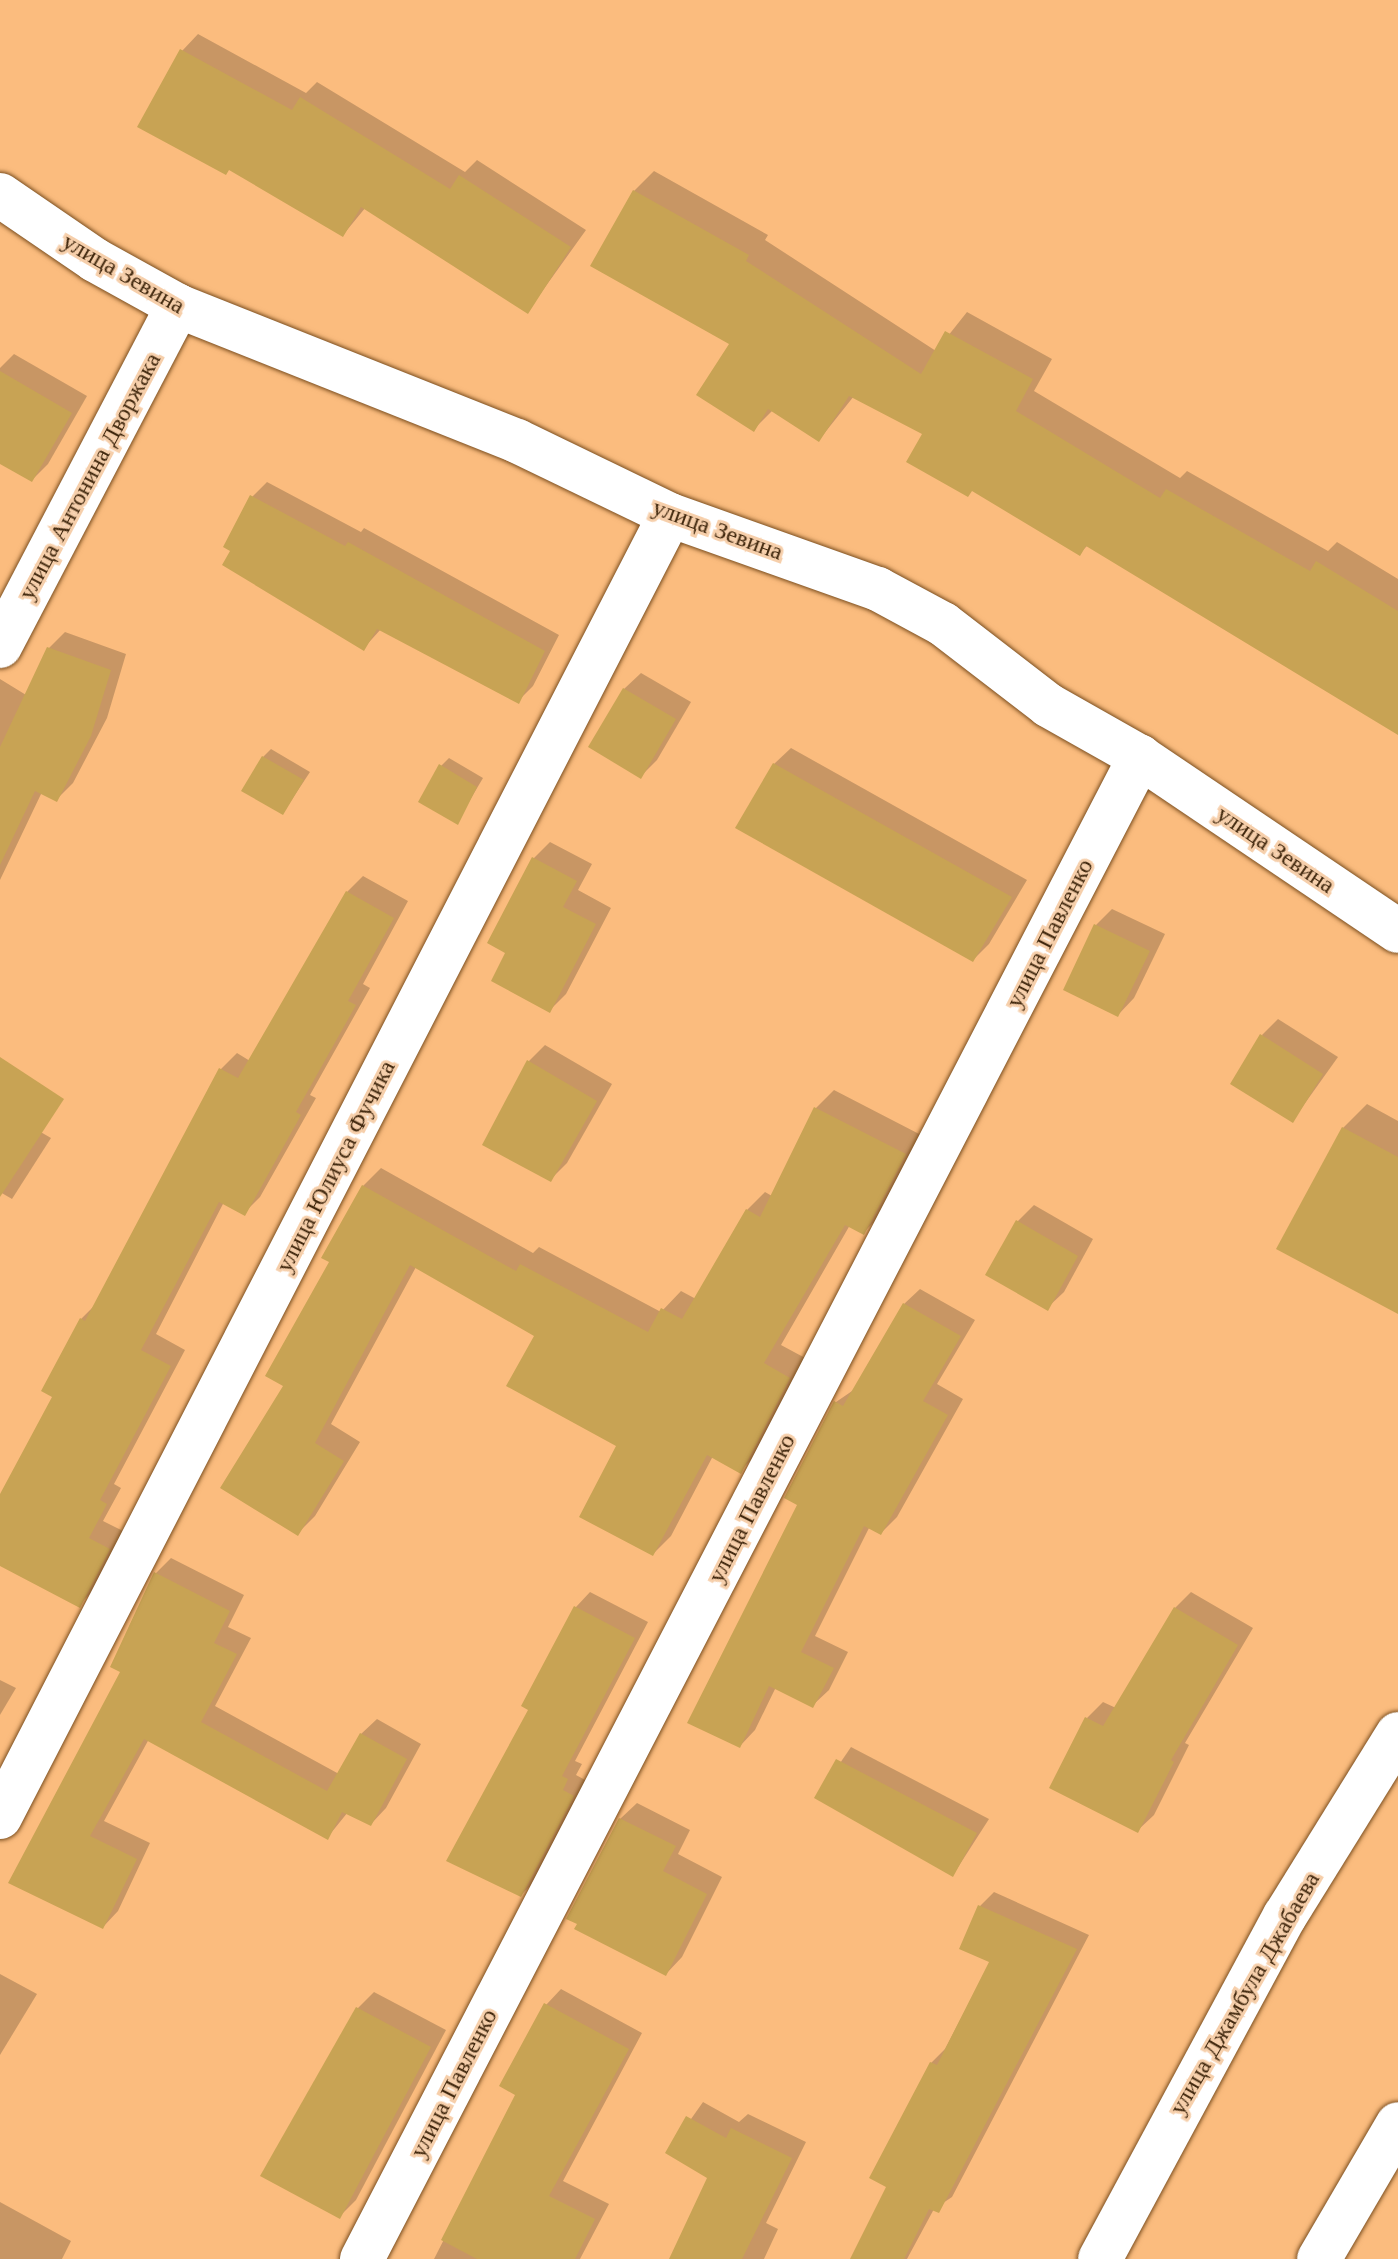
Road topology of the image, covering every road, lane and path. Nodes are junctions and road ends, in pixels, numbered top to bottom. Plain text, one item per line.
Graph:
1 (0, 195) edge
2 (178, 306) junction
3 (670, 515) junction
4 (0, 646) edge
5 (1140, 757) junction
6 (1398, 931) edge
7 (1398, 1734) edge
8 (0, 1817) edge
9 (1398, 2124) edge
10 (362, 2259) edge
11 (1100, 2259) edge
12 (1319, 2259) edge

1 - 2 street, улица Зевина
2 - 3 street, улица Зевина
2 - 4 street, улица Антонина Дворжака
3 - 5 street, улица Зевина
3 - 8 street, улица Юлиуса Фучика
5 - 6 street, улица Зевина
5 - 10 street, улица Павленко
7 - 11 street, улица Джамбула Джабаева
9 - 12 street

